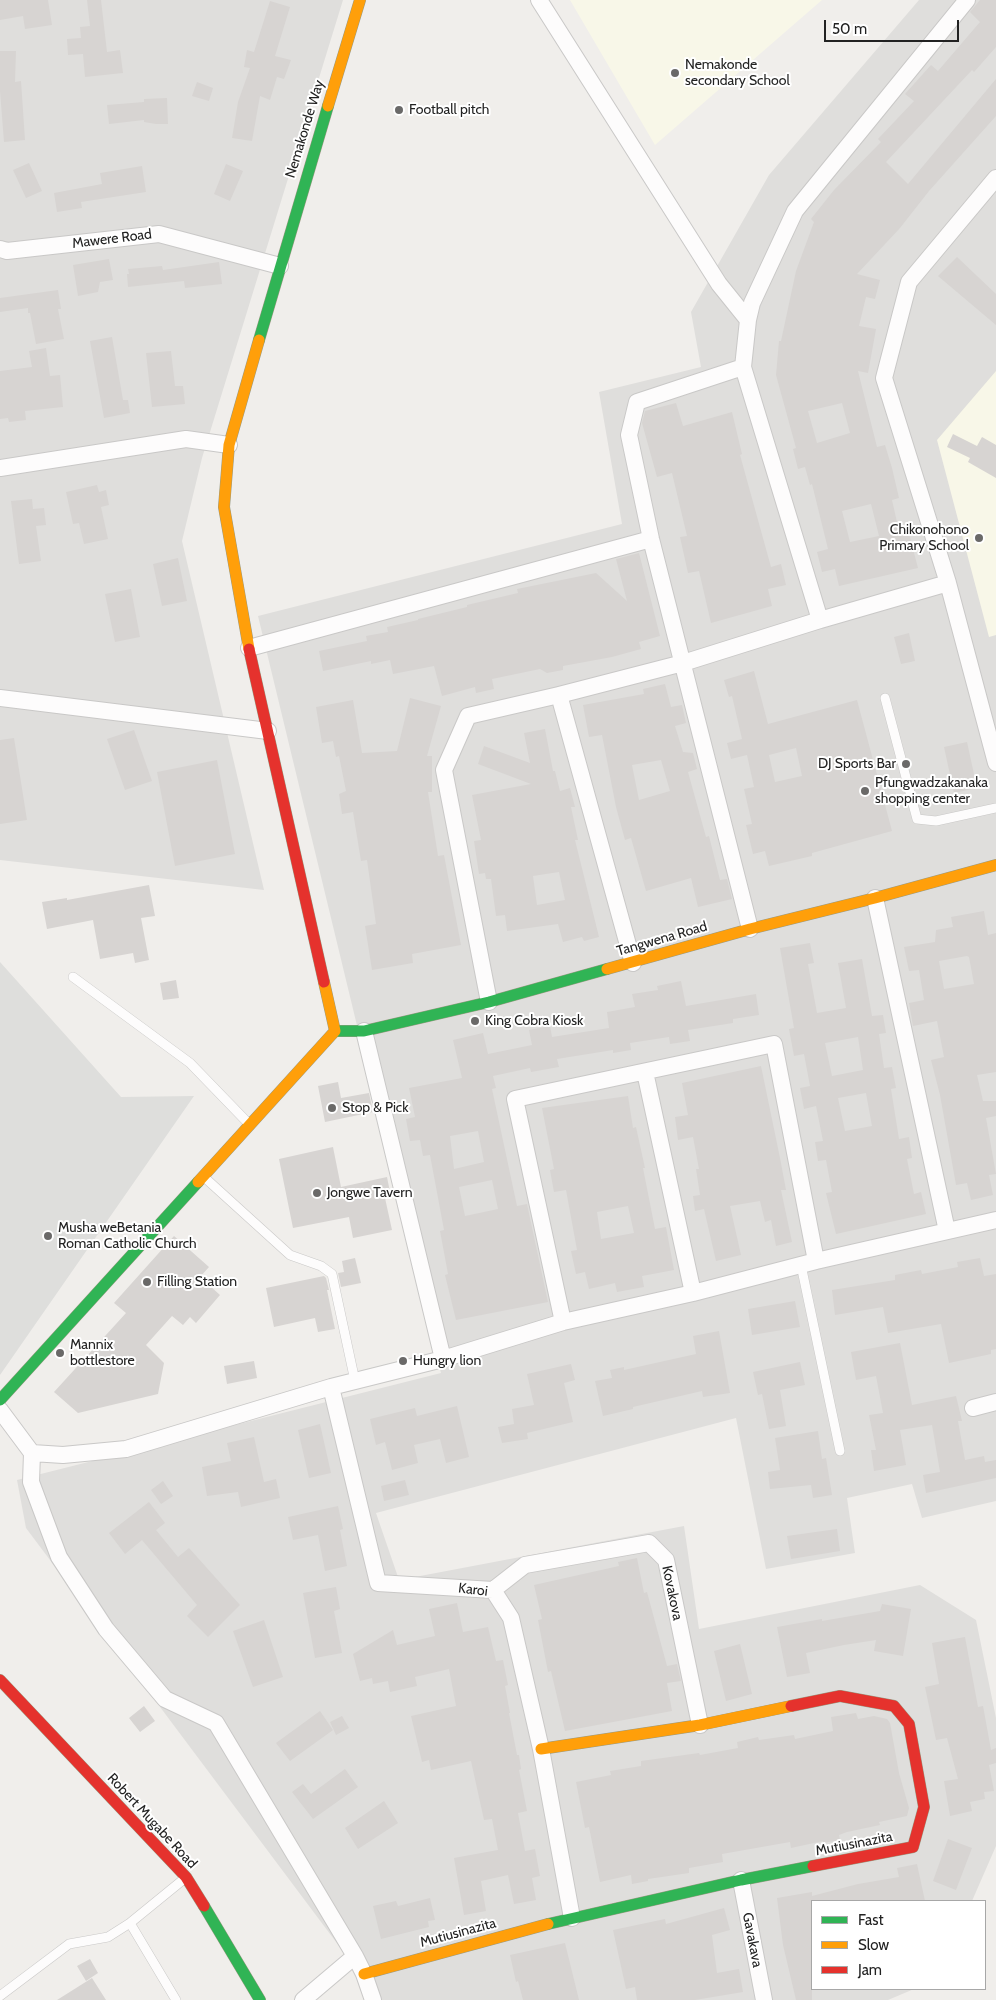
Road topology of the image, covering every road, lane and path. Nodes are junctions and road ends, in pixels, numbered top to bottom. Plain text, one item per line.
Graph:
1 (360, 0) edge
2 (539, 0) edge
3 (967, 0) edge
4 (996, 178) edge
5 (0, 248) edge
6 (280, 266) junction
7 (748, 320) junction
8 (743, 367) junction
9 (229, 445) junction
10 (0, 468) edge
11 (651, 539) junction
12 (948, 583) junction
13 (820, 620) junction
14 (249, 648) junction
15 (683, 662) junction
16 (559, 695) junction
17 (0, 698) edge
18 (884, 698) dead end
19 (268, 731) junction
20 (996, 763) edge
21 (996, 808) edge
22 (996, 865) edge
23 (875, 898) junction
24 (750, 929) junction
25 (633, 963) junction
26 (73, 977) dead end
27 (489, 1002) junction
28 (334, 1031) junction
29 (364, 1031) junction
30 (645, 1072) junction
31 (249, 1124) junction
32 (204, 1176) junction
33 (996, 1220) edge
34 (947, 1231) junction
35 (809, 1263) junction
36 (693, 1293) junction
37 (563, 1322) junction
38 (443, 1359) junction
39 (354, 1381) junction
40 (331, 1387) junction
41 (0, 1400) edge
42 (996, 1402) edge
43 (973, 1408) dead end
44 (0, 1410) edge
45 (840, 1451) dead end
46 (32, 1452) junction
47 (492, 1590) junction
48 (0, 1680) edge
49 (700, 1725) junction
50 (541, 1749) junction
51 (186, 1878) junction
52 (741, 1880) junction
53 (572, 1918) junction
54 (130, 1923) junction
55 (355, 1956) junction
56 (364, 1974) junction
57 (0, 1996) edge
58 (176, 2000) edge
59 (260, 2000) edge
60 (303, 2000) edge
61 (373, 2000) edge
62 (764, 2000) edge

1 - 6 street, Nemakonde Way
2 - 7 street
3 - 7 street
4 - 12 street
5 - 6 street, Mawere Road
6 - 9 street, Nemakonde Way
7 - 8 street
8 - 11 street
8 - 13 street
9 - 10 street
9 - 14 street, Nemakonde Way
11 - 14 street
11 - 15 street
12 - 13 street
12 - 20 street
13 - 15 street
14 - 19 street, Nemakonde Way
15 - 16 street
15 - 24 street
16 - 25 street
16 - 27 street
17 - 19 street
18 - 21 lane
19 - 28 street, Nemakonde Way
22 - 23 street, Tangwena Road
23 - 24 street, Tangwena Road
23 - 34 street
24 - 25 street, Tangwena Road
25 - 27 street, Tangwena Road
26 - 31 lane
27 - 29 street, Tangwena Road
28 - 29 street, Tangwena Road
28 - 31 street
29 - 38 street
30 - 35 street
30 - 36 street
30 - 37 street
31 - 32 street
32 - 39 lane
32 - 41 street
33 - 34 street
34 - 35 street
35 - 36 street
35 - 45 lane
36 - 37 street
37 - 38 street
38 - 39 street
39 - 40 street
40 - 46 street
40 - 47 street, Karoi
42 - 43 street
44 - 46 street
46 - 55 street
47 - 49 street, Kovakova
47 - 50 street, Karoi
48 - 51 street, Robert Mugabe Road
49 - 50 street, Mutiusinazita
49 - 52 street, Mutiusinazita
50 - 53 street, Karoi
51 - 54 lane
51 - 59 street, Robert Mugabe Road
52 - 53 street, Mutiusinazita
52 - 62 street, Gavakava
53 - 56 street, Mutiusinazita
54 - 57 lane
54 - 58 lane
55 - 56 street
55 - 60 street
56 - 61 street

